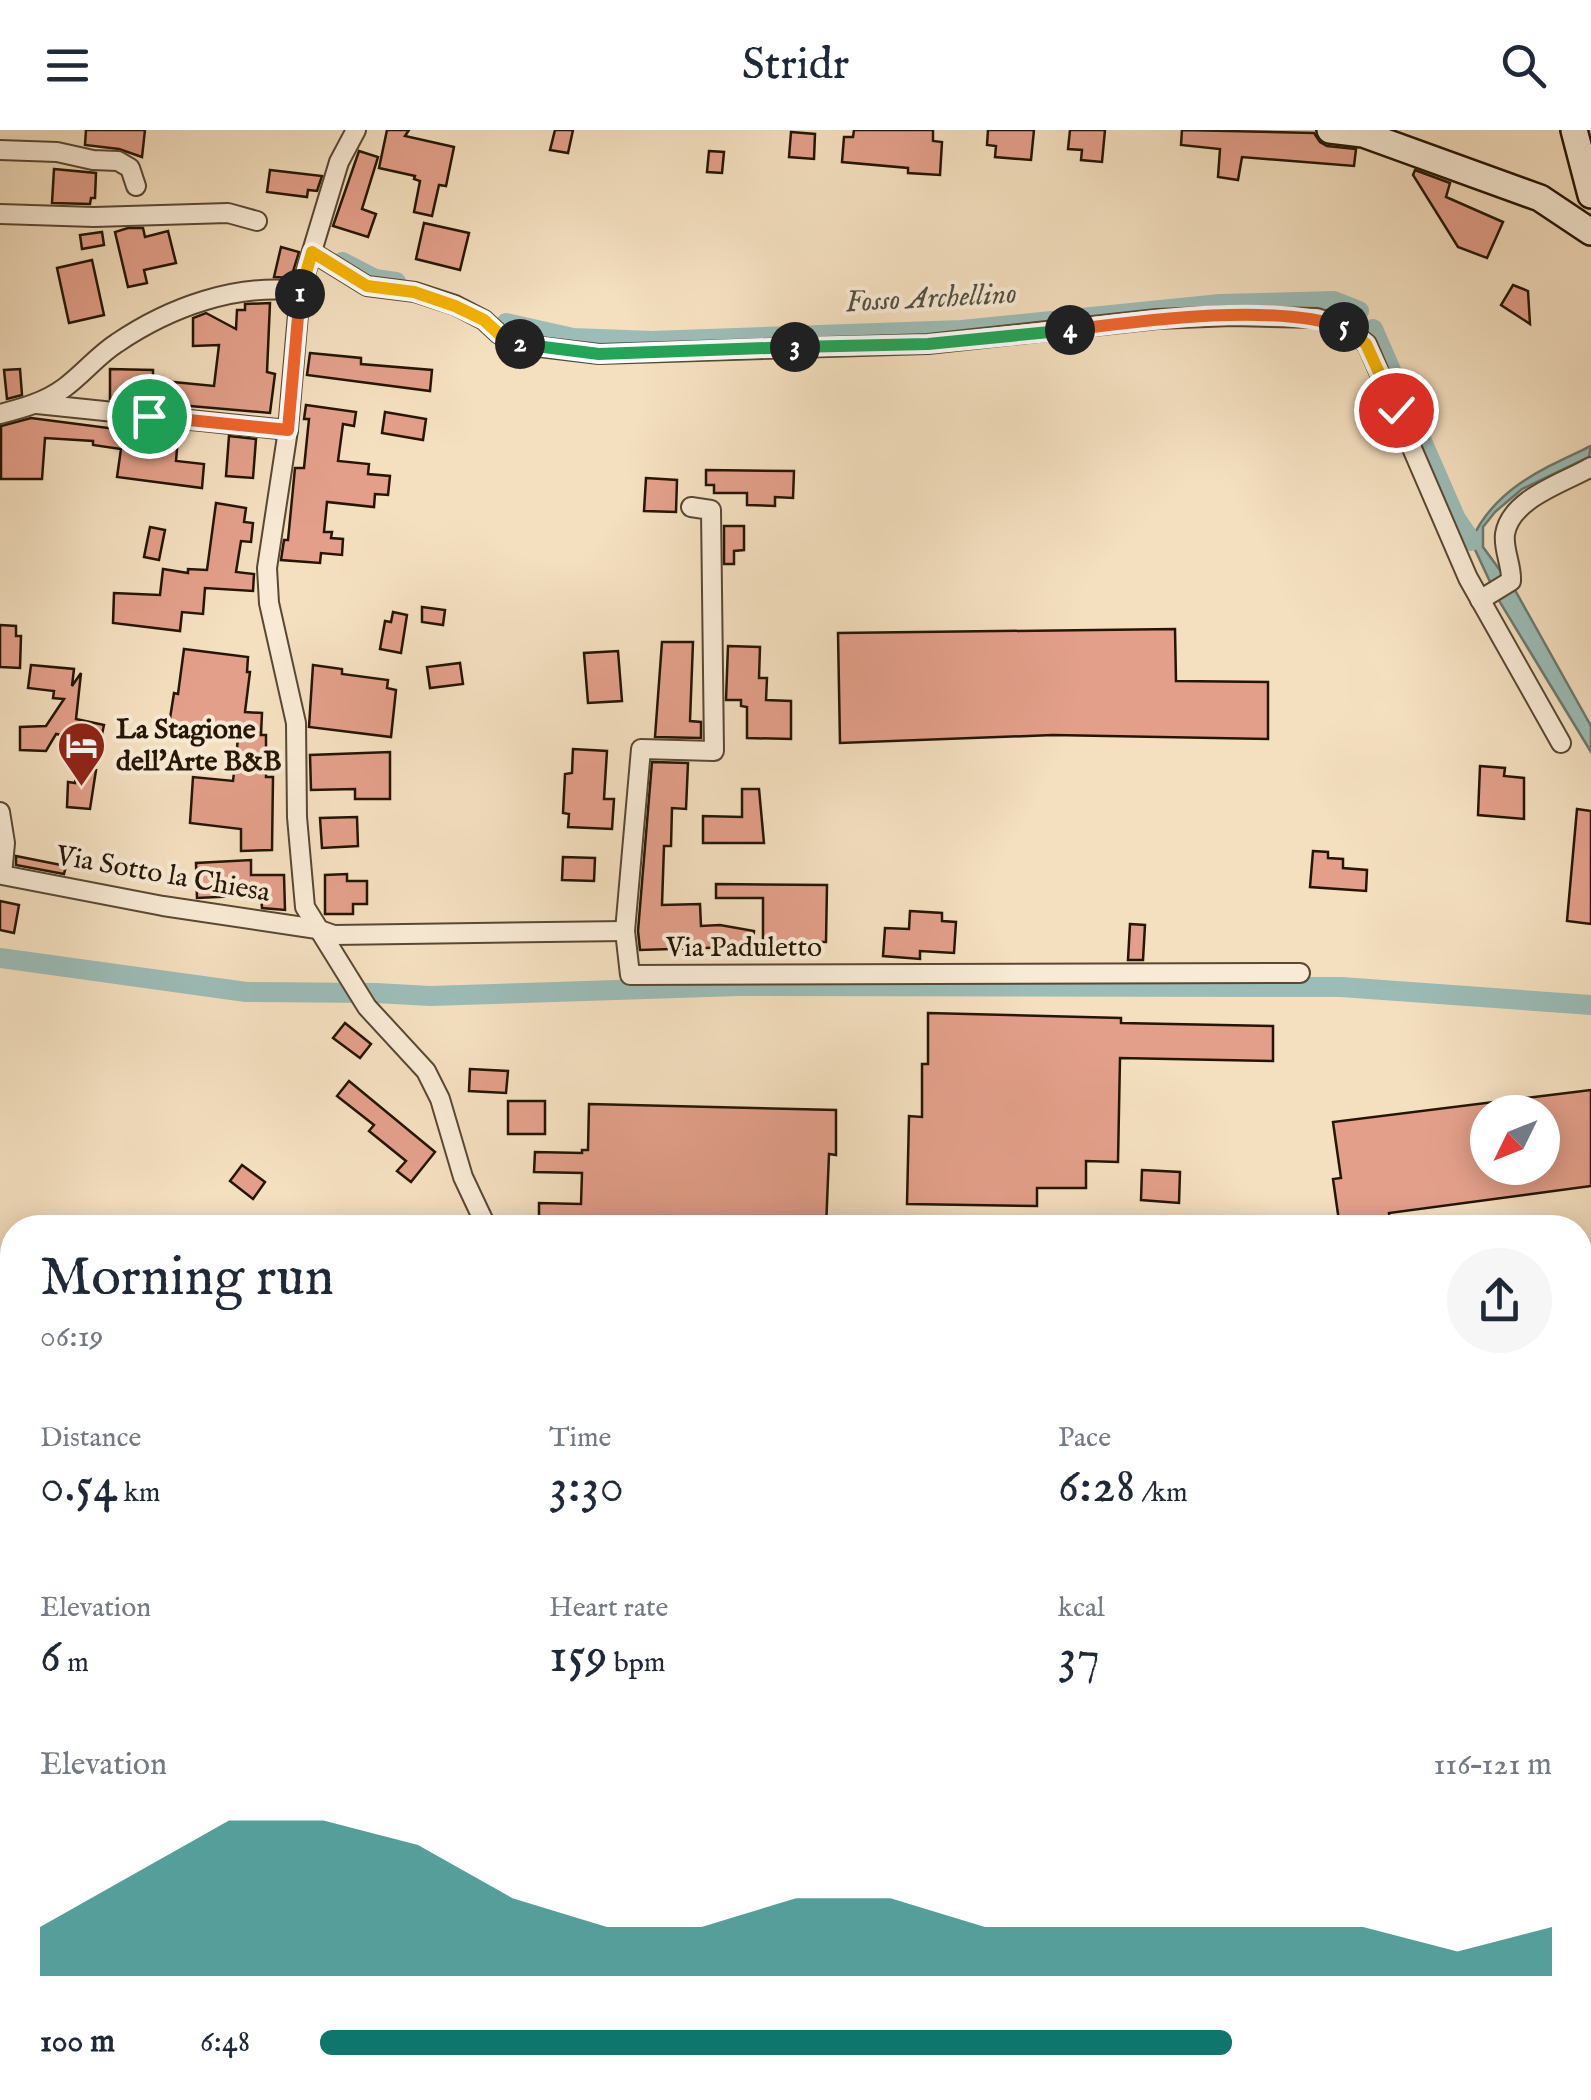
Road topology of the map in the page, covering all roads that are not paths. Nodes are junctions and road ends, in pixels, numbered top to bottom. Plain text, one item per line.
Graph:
1 (356, 130) edge
2 (1330, 130) edge
3 (1574, 130) edge
4 (0, 150) edge
5 (136, 186) dead end
6 (1589, 188) edge
7 (1540, 198) junction
8 (0, 214) edge
9 (257, 220) dead end
10 (1591, 232) edge
11 (312, 252) junction
12 (300, 291) junction
13 (37, 404) junction
14 (0, 414) edge
15 (288, 430) junction
16 (1591, 467) edge
17 (691, 507) dead end
18 (1484, 597) junction
19 (1561, 743) dead end
20 (0, 812) edge
21 (1, 875) edge
22 (318, 929) junction
23 (625, 932) junction
24 (1300, 974) dead end
25 (481, 1215) edge

1 - 11 street
2 - 7 street
3 - 6 street
4 - 5 street
6 - 7 street
7 - 10 street
8 - 9 street
11 - 12 street
11 - 18 street
12 - 13 street
12 - 15 street
13 - 14 street
13 - 15 street
15 - 22 street
16 - 18 street
17 - 23 street, Via Paduletto
18 - 19 street
20 - 21 street, Via Sotto la Chiesa
21 - 22 street, Via Sotto la Chiesa
22 - 23 street, Via Sotto la Chiesa
22 - 25 street
23 - 24 street, Via Paduletto

